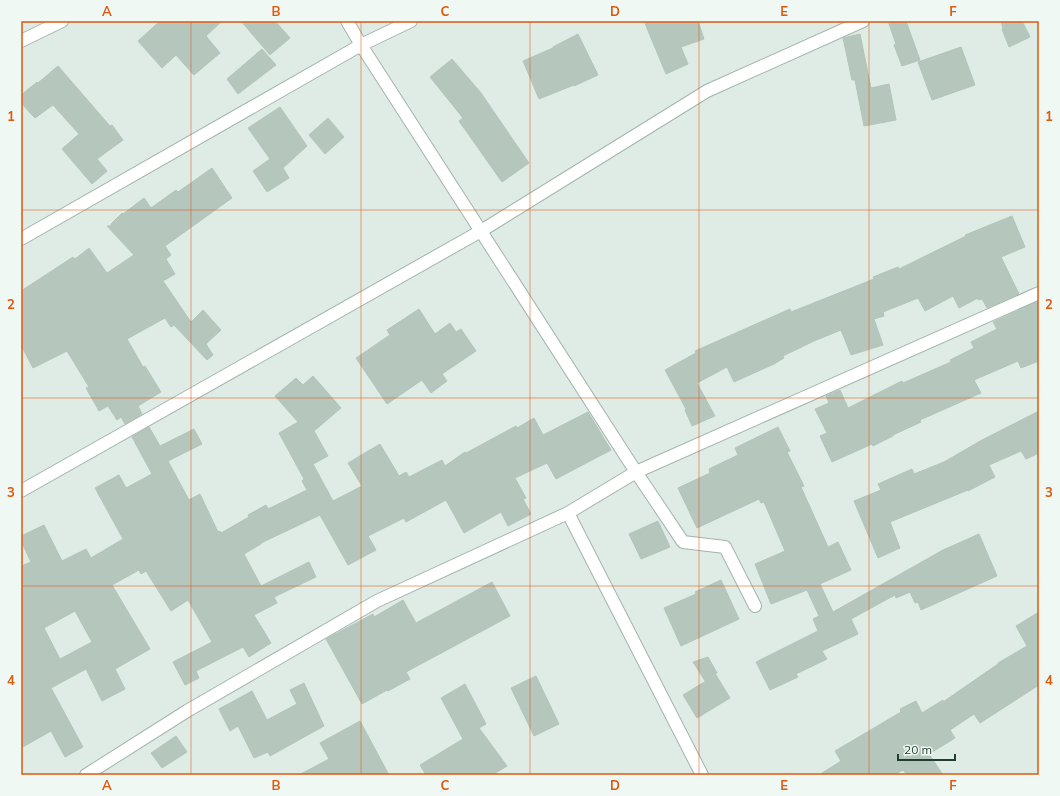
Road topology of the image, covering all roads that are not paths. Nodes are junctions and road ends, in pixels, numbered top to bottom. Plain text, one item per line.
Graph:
1 (62, 21) edge
2 (348, 21) edge
3 (411, 21) edge
4 (863, 21) edge
5 (21, 41) edge
6 (360, 45) junction
7 (481, 231) junction
8 (21, 238) edge
9 (1039, 293) edge
10 (636, 472) junction
11 (21, 492) edge
12 (568, 512) junction
13 (755, 606) dead end
14 (86, 775) edge
15 (702, 775) edge

1 - 5 street
2 - 6 street
3 - 6 street
4 - 7 street
6 - 7 street
6 - 8 street
7 - 10 street
7 - 11 street
9 - 10 street
10 - 12 street
10 - 13 street
12 - 14 street
12 - 15 street

